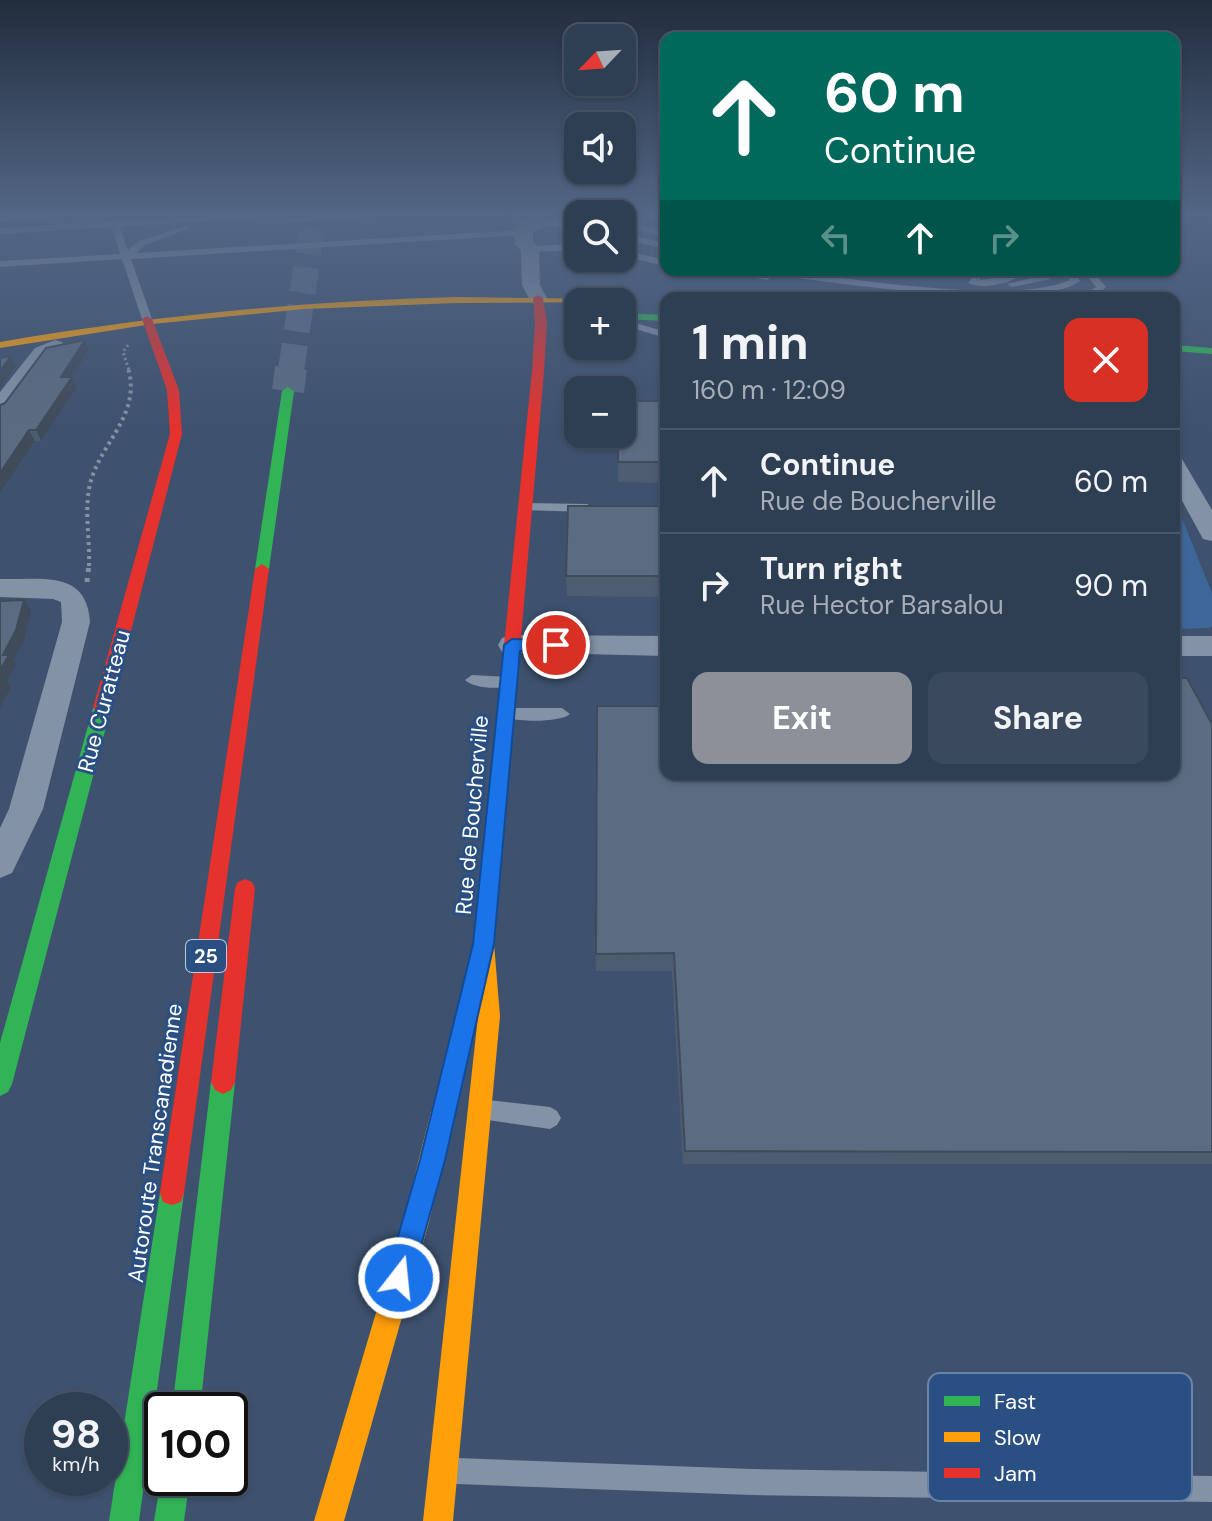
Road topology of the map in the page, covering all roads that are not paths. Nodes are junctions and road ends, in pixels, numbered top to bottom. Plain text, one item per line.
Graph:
1 (138, 285) edge
2 (498, 285) edge
3 (531, 285) edge
4 (825, 285) edge
5 (892, 285) edge
6 (1073, 285) edge
7 (877, 292) edge
8 (957, 292) edge
9 (1038, 292) edge
10 (469, 296) junction
11 (564, 304) edge
12 (636, 304) edge
13 (539, 305) junction
14 (660, 305) edge
15 (564, 310) edge
16 (636, 317) edge
17 (660, 318) edge
18 (150, 324) junction
19 (637, 328) edge
20 (660, 334) edge
21 (1180, 335) edge
22 (1212, 338) edge
23 (0, 345) edge
24 (55, 346) junction
25 (1180, 348) edge
26 (1212, 351) edge
27 (0, 358) edge
28 (0, 407) edge
29 (1180, 475) edge
30 (525, 507) junction
31 (604, 508) edge
32 (288, 527) dead end
33 (1212, 533) edge
34 (0, 588) edge
35 (512, 645) junction
36 (660, 646) edge
37 (1180, 646) edge
38 (1212, 646) edge
39 (472, 680) dead end
40 (508, 682) junction
41 (505, 714) junction
42 (562, 714) dead end
43 (0, 863) edge
44 (247, 866) dead end
45 (484, 944) junction
46 (0, 1084) edge
47 (481, 1110) junction
48 (550, 1118) dead end
49 (188, 1392) edge
50 (443, 1471) junction
51 (928, 1485) edge
52 (1192, 1489) edge
53 (1212, 1489) edge
54 (172, 1496) edge
55 (124, 1521) edge
56 (169, 1521) edge
57 (329, 1521) edge
58 (438, 1521) edge

1 - 18 lane
2 - 10 main road
3 - 13 street, Rue de Boucherville
4 - 7 lane
5 - 8 lane
6 - 9 lane
10 - 13 main road
10 - 18 main road
11 - 13 main road
12 - 14 main road
13 - 15 main road
13 - 18 main road
13 - 30 main road, Rue de Boucherville
16 - 17 main road
18 - 23 main road
18 - 24 main road
18 - 46 main road, Rue Curatteau
19 - 20 lane
21 - 22 main road
24 - 27 main road
24 - 28 street
25 - 26 main road
29 - 33 street
30 - 31 lane
30 - 35 main road, Rue de Boucherville
32 - 55 main road, Autoroute Transcanadienne / 25
34 - 43 street
35 - 36 street
35 - 40 main road, Rue de Boucherville
37 - 38 street
39 - 40 lane
40 - 41 main road, Rue de Boucherville
41 - 42 lane
41 - 45 main road, Rue de Boucherville
44 - 49 main road, 25
45 - 47 main road, Rue de Boucherville
45 - 57 main road
47 - 48 lane
47 - 50 main road, Rue de Boucherville
50 - 51 lane
50 - 58 main road, Rue de Boucherville
52 - 53 lane
54 - 56 main road

